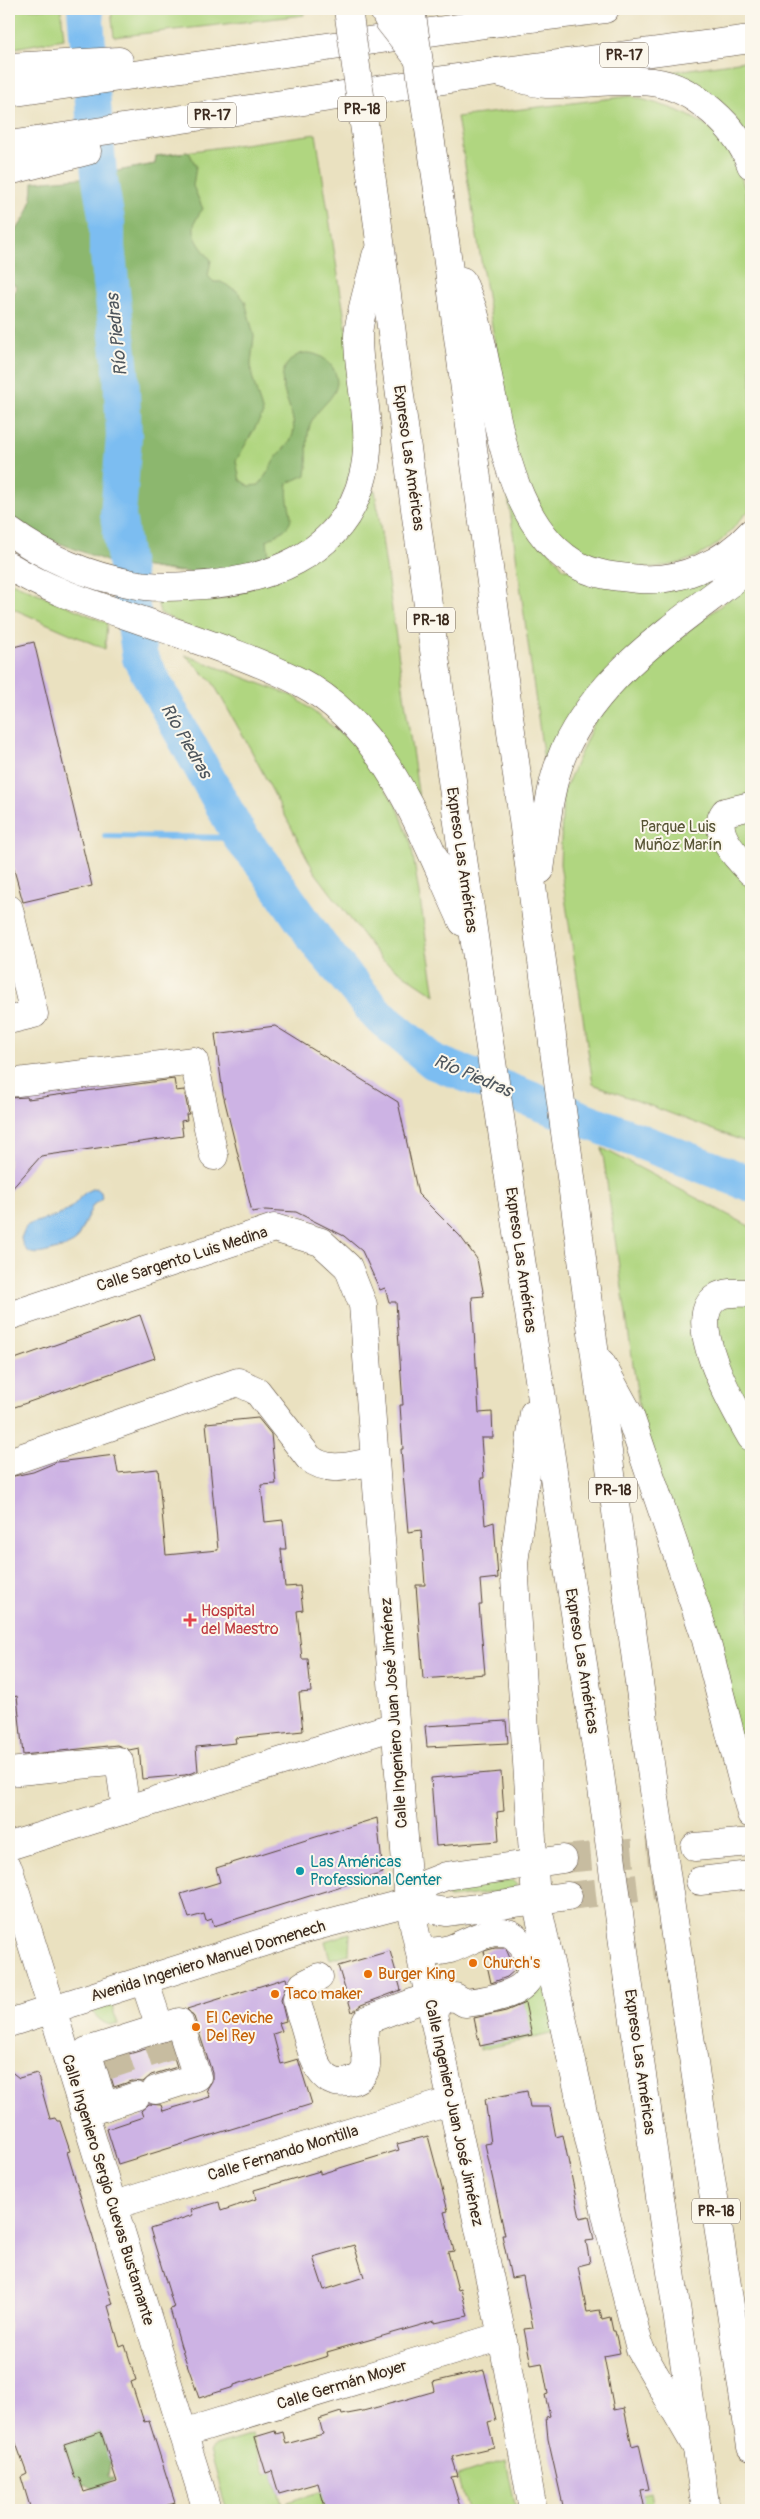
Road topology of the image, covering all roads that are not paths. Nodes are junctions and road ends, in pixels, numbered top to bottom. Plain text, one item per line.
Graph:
1 (348, 9) edge
2 (369, 9) edge
3 (383, 9) edge
4 (412, 9) edge
5 (518, 9) edge
6 (606, 9) edge
7 (492, 23) junction
8 (751, 38) edge
9 (419, 59) junction
10 (357, 68) junction
11 (497, 72) junction
12 (18, 79) edge
13 (9, 145) edge
14 (38, 151) junction
15 (751, 165) edge
16 (9, 171) edge
17 (443, 224) junction
18 (380, 240) junction
19 (9, 531) edge
20 (751, 533) edge
21 (9, 566) edge
22 (751, 567) edge
23 (751, 806) edge
24 (751, 872) edge
25 (536, 903) junction
26 (9, 909) edge
27 (474, 946) junction
28 (9, 1020) edge
29 (9, 1083) edge
30 (214, 1156) dead end
31 (348, 1267) joint
32 (751, 1293) edge
33 (9, 1316) edge
34 (594, 1350) junction
35 (538, 1383) junction
36 (751, 1438) edge
37 (375, 1461) junction
38 (9, 1462) edge
39 (395, 1726) junction
40 (9, 1772) edge
41 (126, 1810) junction
42 (751, 1814) edge
43 (751, 1842) edge
44 (9, 1846) edge
45 (695, 1847) tunnel mouth
46 (563, 1859) tunnel mouth
47 (534, 1862) junction
48 (9, 1870) edge
49 (751, 1875) edge
50 (700, 1882) tunnel mouth
51 (568, 1896) tunnel mouth
52 (536, 1900) junction
53 (409, 1902) junction
54 (420, 1952) junction
55 (319, 1977) dead end
56 (144, 1980) junction
57 (430, 2000) junction
58 (52, 2009) junction
59 (9, 2023) edge
60 (156, 2031) junction
61 (134, 2093) junction
62 (452, 2101) junction
63 (114, 2205) junction
64 (502, 2336) junction
65 (183, 2434) junction
66 (751, 2445) edge
67 (697, 2448) junction
68 (208, 2510) edge
69 (533, 2510) edge
70 (706, 2510) edge

1 - 10 main road, Expreso Las Américas / PR-18, bridge
2 - 10 main road
3 - 9 main road, bridge
4 - 9 main road, PR-18, bridge
5 - 7 main road
6 - 7 main road
7 - 12 main road
8 - 11 main road, PR-17
9 - 17 main road, PR-18, bridge
10 - 18 main road, Expreso Las Américas / PR-18, bridge
11 - 14 main road, PR-17
11 - 15 main road
13 - 14 main road
14 - 16 main road
17 - 20 main road
17 - 25 main road, PR-18
18 - 19 main road
18 - 27 main road, Expreso Las Américas / PR-18
21 - 27 main road
22 - 25 main road
23 - 24 main road
25 - 34 main road, PR-18
26 - 28 main road
27 - 35 main road, Expreso Las Américas / PR-18
29 - 30 main road
31 - 33 main road, Calle Sargento Luis Medina
31 - 37 main road, Calle Ingeniero Juan José Jiménez
32 - 36 main road
34 - 42 main road
34 - 66 main road, PR-18, bridge
35 - 47 main road
35 - 67 main road, Expreso Las Américas / PR-18, bridge
37 - 38 main road
37 - 39 main road, Calle Ingeniero Juan José Jiménez
39 - 41 main road
39 - 53 main road, Calle Ingeniero Juan José Jiménez
40 - 41 main road
41 - 44 main road
43 - 45 main road
46 - 47 main road
47 - 52 main road
47 - 53 main road
48 - 58 main road, Calle Ingeniero Sergio Cuevas Bustamante
49 - 50 main road
51 - 52 main road, Avenida Ingeniero Manuel Domenech
52 - 53 main road, Avenida Ingeniero Manuel Domenech
52 - 67 main road
53 - 54 main road, Calle Ingeniero Juan José Jiménez
53 - 56 main road, Avenida Ingeniero Manuel Domenech
54 - 57 main road, Calle Ingeniero Juan José Jiménez
54 - 57 main road
55 - 57 main road
56 - 58 main road, Avenida Ingeniero Manuel Domenech
56 - 60 main road
57 - 62 main road, Calle Ingeniero Juan José Jiménez
58 - 59 main road, Avenida Ingeniero Manuel Domenech
58 - 61 main road, Calle Ingeniero Sergio Cuevas Bustamante
60 - 61 main road
60 - 61 main road
61 - 63 main road, Calle Ingeniero Sergio Cuevas Bustamante
62 - 63 main road, Calle Fernando Montilla
62 - 64 main road, Calle Ingeniero Juan José Jiménez
63 - 65 main road, Calle Ingeniero Sergio Cuevas Bustamante
64 - 65 main road, Calle Germán Moyer
64 - 69 main road, Calle Ingeniero Juan José Jiménez
65 - 68 main road, Calle Ingeniero Sergio Cuevas Bustamante
67 - 70 main road, Expreso Las Américas / PR-18

